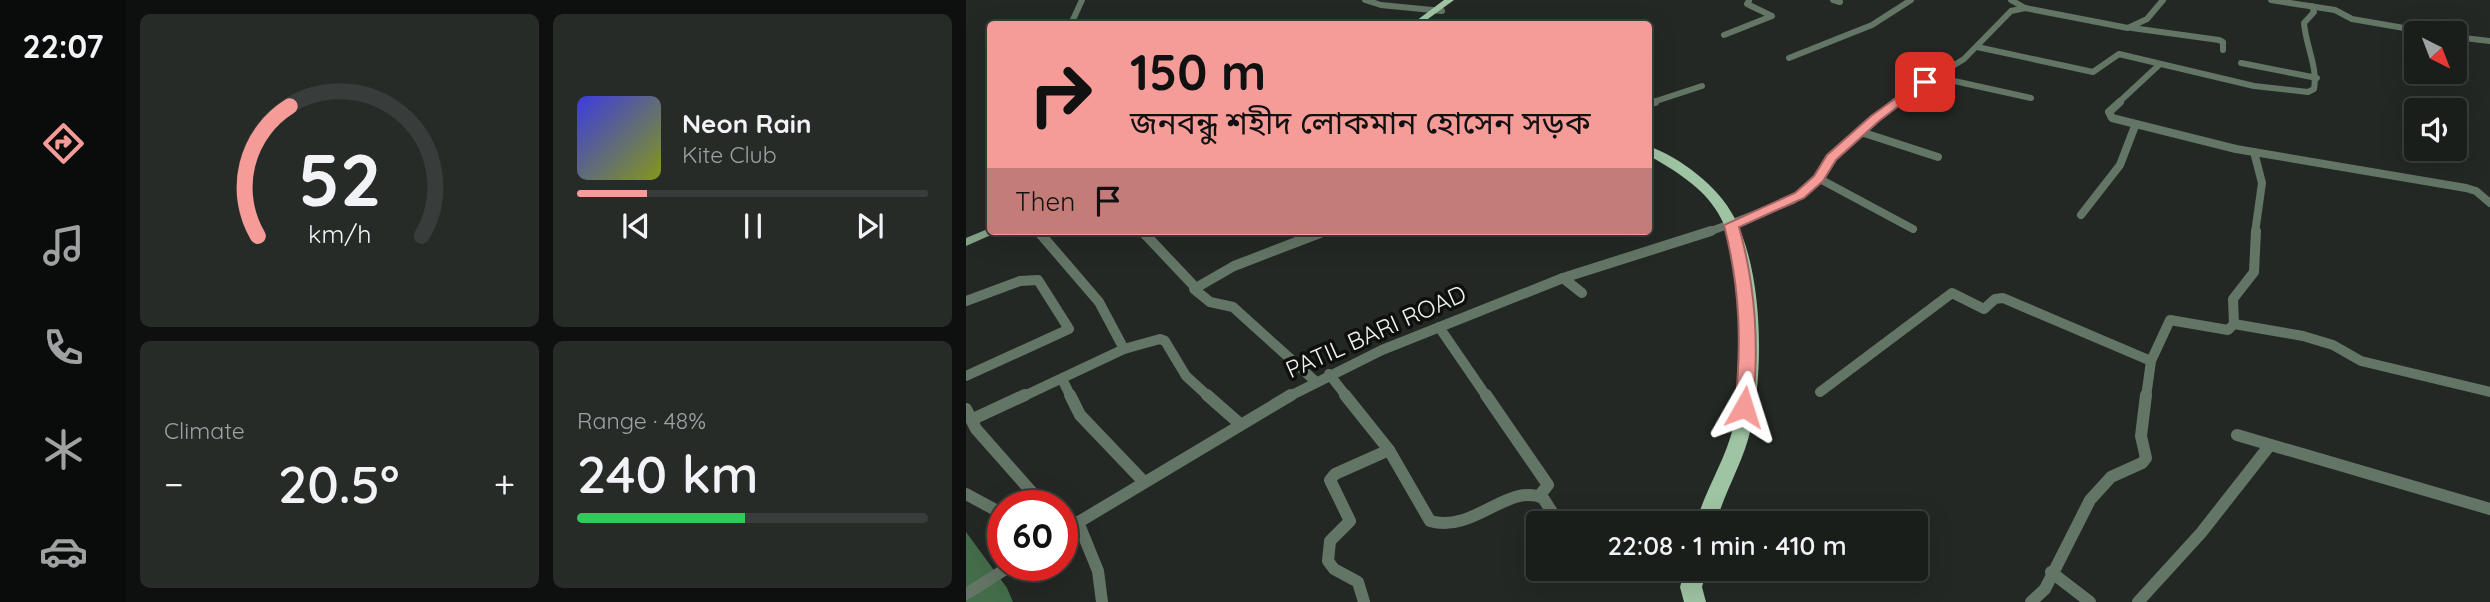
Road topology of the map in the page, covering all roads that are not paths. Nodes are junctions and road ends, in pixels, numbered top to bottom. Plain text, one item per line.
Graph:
1 (1082, 0) edge
2 (1365, 0) edge
3 (1450, 0) edge
4 (1456, 0) edge
5 (1749, 0) edge
6 (1911, 0) edge
7 (2011, 0) edge
8 (2163, 0) edge
9 (2271, 0) edge
10 (2312, 6) junction
11 (2025, 8) junction
12 (1439, 11) junction
13 (1072, 21) edge
14 (1421, 21) edge
15 (1427, 21) edge
16 (2128, 28) junction
17 (2404, 28) edge
18 (1724, 35) dead end
19 (2468, 38) edge
20 (2490, 41) edge
21 (1976, 47) junction
22 (2223, 50) dead end
23 (1789, 58) dead end
24 (2241, 62) dead end
25 (2160, 65) junction
26 (1936, 76) junction
27 (2317, 78) junction
28 (1702, 86) dead end
29 (2031, 98) dead end
30 (1652, 103) edge
31 (2136, 126) junction
32 (1861, 132) junction
33 (1652, 152) edge
34 (2254, 152) junction
35 (1938, 158) dead end
36 (1818, 178) junction
37 (2490, 203) edge
38 (2081, 215) dead end
39 (1731, 225) junction
40 (1913, 229) dead end
41 (987, 234) edge
42 (1041, 235) edge
43 (1146, 235) edge
44 (1315, 235) edge
45 (966, 242) edge
46 (1563, 278) junction
47 (1195, 287) junction
48 (1582, 293) dead end
49 (966, 301) edge
50 (2234, 324) junction
51 (1439, 327) junction
52 (1124, 349) junction
53 (2151, 361) junction
54 (1329, 374) junction
55 (966, 376) edge
56 (1062, 379) junction
57 (1315, 381) junction
58 (1820, 392) dead end
59 (2490, 392) edge
60 (970, 414) edge
61 (1240, 424) junction
62 (2237, 435) dead end
63 (2270, 445) junction
64 (1389, 450) junction
65 (1144, 482) junction
66 (1030, 490) edge
67 (966, 494) edge
68 (1539, 496) junction
69 (987, 505) edge
70 (2490, 509) edge
71 (1550, 511) edge
72 (1710, 511) edge
73 (1078, 522) joint
74 (2051, 572) junction
75 (987, 581) edge
76 (1693, 581) edge
77 (966, 594) edge
78 (1102, 602) edge
79 (1364, 602) edge
80 (1695, 602) edge
81 (2031, 602) edge
82 (2090, 602) edge
83 (2138, 602) edge

1 - 13 street
2 - 12 street
3 - 12 main road
4 - 12 main road
5 - 18 street
6 - 23 street
7 - 11 street
8 - 16 street
9 - 10 street
10 - 17 street
10 - 27 street
11 - 16 street
11 - 21 street, PATIL BARI ROAD
12 - 14 main road
12 - 15 main road
16 - 22 street
19 - 20 street
21 - 25 street
21 - 26 street, PATIL BARI ROAD
24 - 27 street
25 - 27 street
25 - 31 street
26 - 29 street
26 - 32 street, PATIL BARI ROAD
28 - 30 street
31 - 34 street
31 - 38 street
32 - 35 street
32 - 36 street, PATIL BARI ROAD
33 - 39 main road
34 - 37 street
34 - 50 street
36 - 39 street, PATIL BARI ROAD
36 - 40 street
39 - 46 street, PATIL BARI ROAD
39 - 72 main road
41 - 45 street
42 - 52 street
43 - 47 street
44 - 47 street
46 - 48 street
46 - 51 street, PATIL BARI ROAD
47 - 57 street
49 - 55 street
50 - 53 street
50 - 59 street
51 - 54 street, PATIL BARI ROAD
51 - 68 street
52 - 56 street
52 - 61 street
53 - 58 street
53 - 74 street
54 - 57 street, PATIL BARI ROAD
54 - 64 street
56 - 60 street
56 - 65 street
57 - 61 street, PATIL BARI ROAD
60 - 66 street
61 - 65 street, PATIL BARI ROAD
62 - 63 street
63 - 70 street
63 - 83 street
64 - 68 street
64 - 79 street
65 - 73 street, PATIL BARI ROAD
67 - 69 street
68 - 71 street
73 - 78 street
74 - 81 street
74 - 82 street
75 - 77 street
76 - 80 main road

